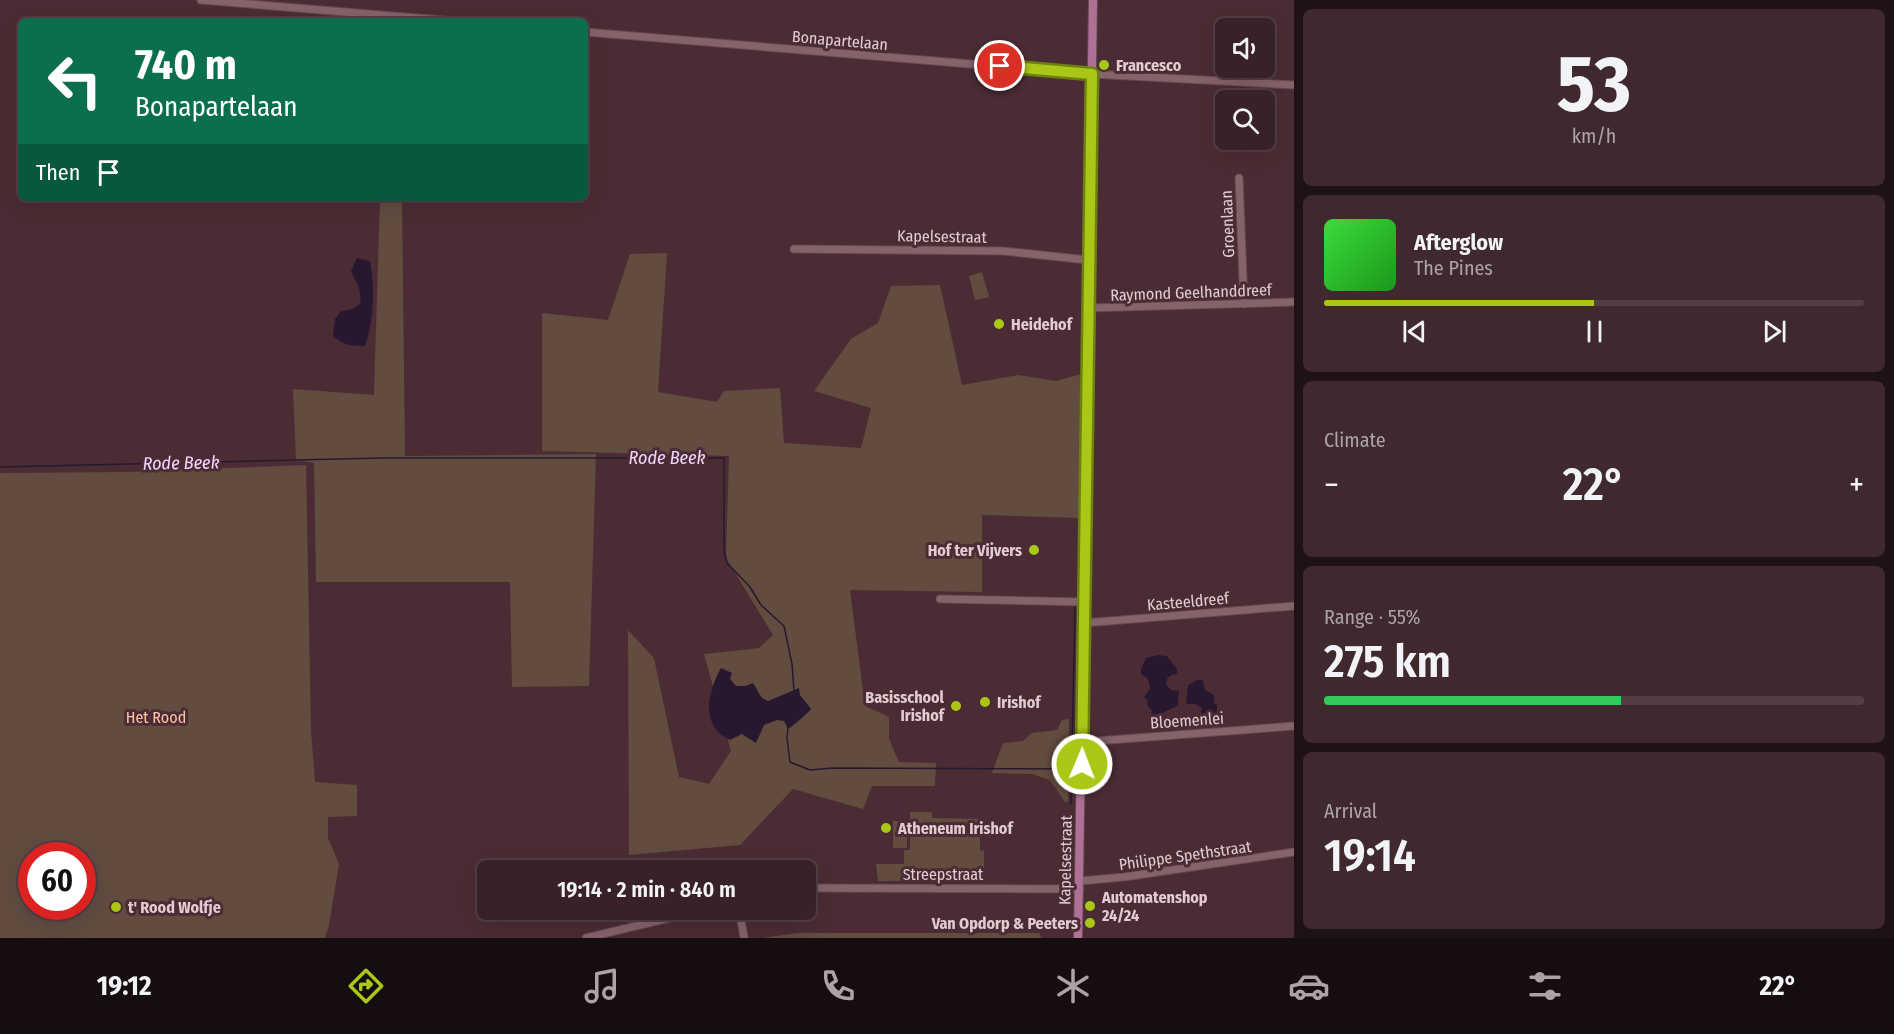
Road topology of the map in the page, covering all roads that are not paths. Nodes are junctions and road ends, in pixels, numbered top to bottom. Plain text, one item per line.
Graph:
1 (201, 0) edge
2 (1093, 0) edge
3 (417, 18) edge
4 (588, 32) edge
5 (1092, 74) junction
6 (1294, 86) edge
7 (1239, 178) dead end
8 (794, 249) dead end
9 (1088, 260) junction
10 (1294, 302) edge
11 (1244, 304) junction
12 (1088, 308) junction
13 (940, 598) dead end
14 (1085, 602) junction
15 (1294, 606) edge
16 (1084, 623) junction
17 (1294, 726) edge
18 (1083, 742) junction
19 (1294, 852) edge
20 (1080, 885) junction
21 (816, 888) edge
22 (661, 920) edge
23 (741, 920) edge
24 (744, 937) edge
25 (586, 938) edge
26 (1078, 938) edge

1 - 3 street
2 - 5 main road, Kapelsestraat
4 - 5 street, Bonapartelaan
5 - 6 street, Bonapartelaan
5 - 9 main road, Kapelsestraat
7 - 11 street, Groenlaan
8 - 9 street, Kapelsestraat
9 - 12 main road, Kapelsestraat
10 - 11 street, Raymond Geelhanddreef
11 - 12 street, Raymond Geelhanddreef
12 - 14 main road, Kapelsestraat
13 - 14 street
14 - 16 main road, Kapelsestraat
15 - 16 street, Kasteeldreef
16 - 18 main road, Kapelsestraat
17 - 18 street, Bloemenlei
18 - 20 main road, Kapelsestraat
19 - 20 street, Philippe Spethstraat
20 - 21 street, Streepstraat
20 - 26 main road, Kapelsestraat
22 - 25 street
23 - 24 street

